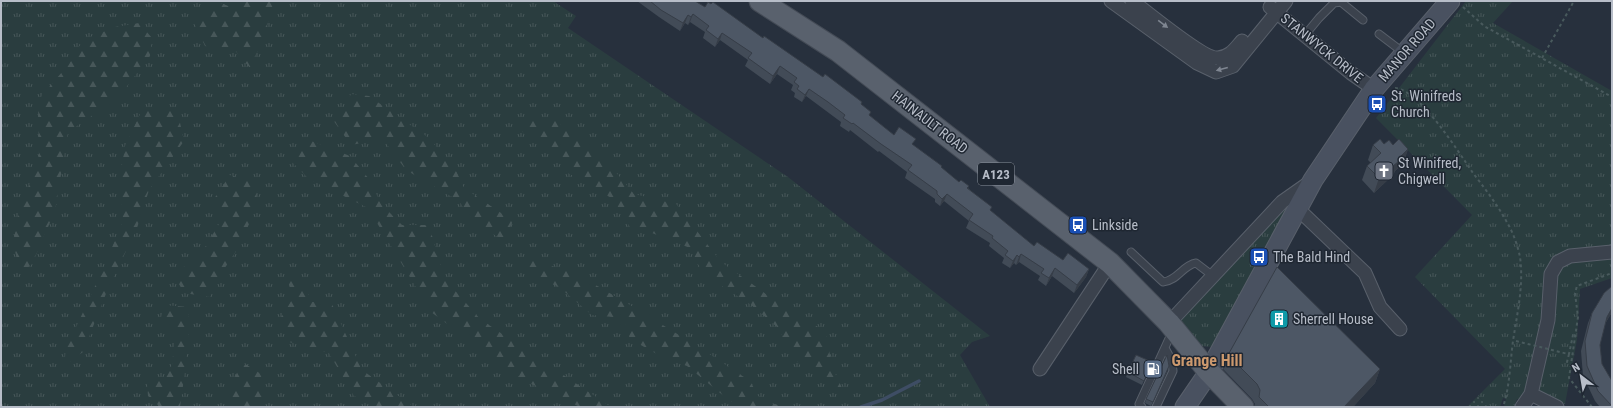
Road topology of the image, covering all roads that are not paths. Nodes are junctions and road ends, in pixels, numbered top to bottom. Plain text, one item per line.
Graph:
1 (760, 1) edge
2 (1111, 1) edge
3 (1132, 1) edge
4 (1286, 1) edge
5 (1456, 4) edge
6 (1274, 7) edge
7 (1363, 20) dead end
8 (1379, 34) dead end
9 (1305, 35) junction
10 (1186, 49) junction
11 (1404, 54) junction
12 (1375, 88) junction
13 (1313, 180) junction
14 (1298, 209) junction
15 (1131, 252) dead end
16 (1612, 252) edge
17 (1110, 263) junction
18 (1213, 276) junction
19 (1400, 329) dead end
20 (1169, 333) junction
21 (1040, 369) dead end
22 (1209, 372) junction
23 (1531, 394) junction
24 (1142, 407) edge
25 (1156, 407) edge
26 (1185, 407) edge
27 (1243, 407) edge
28 (1522, 407) edge
29 (1557, 407) edge

1 - 17 main road, HAINAULT ROAD / A123
2 - 10 street
3 -> 10 street
4 - 6 street
5 - 11 main road, MANOR ROAD
6 - 9 street, STANWYCK DRIVE
6 - 10 street
7 - 9 lane
8 - 11 lane
9 - 12 street, STANWYCK DRIVE
11 - 12 main road, MANOR ROAD
12 - 13 main road, MANOR ROAD
13 - 14 main road, MANOR ROAD
13 - 18 street, MANOR ROAD
14 - 19 street
14 - 22 main road, MANOR ROAD
15 - 18 lane
16 - 23 street
17 - 20 main road, HAINAULT ROAD / A123
17 - 21 street
18 - 20 street, MANOR ROAD
20 - 22 main road, HAINAULT ROAD / A123
20 - 24 lane
20 - 25 lane
22 - 26 main road, MANOR ROAD
22 - 27 main road, A123
23 - 28 street
23 - 29 street

